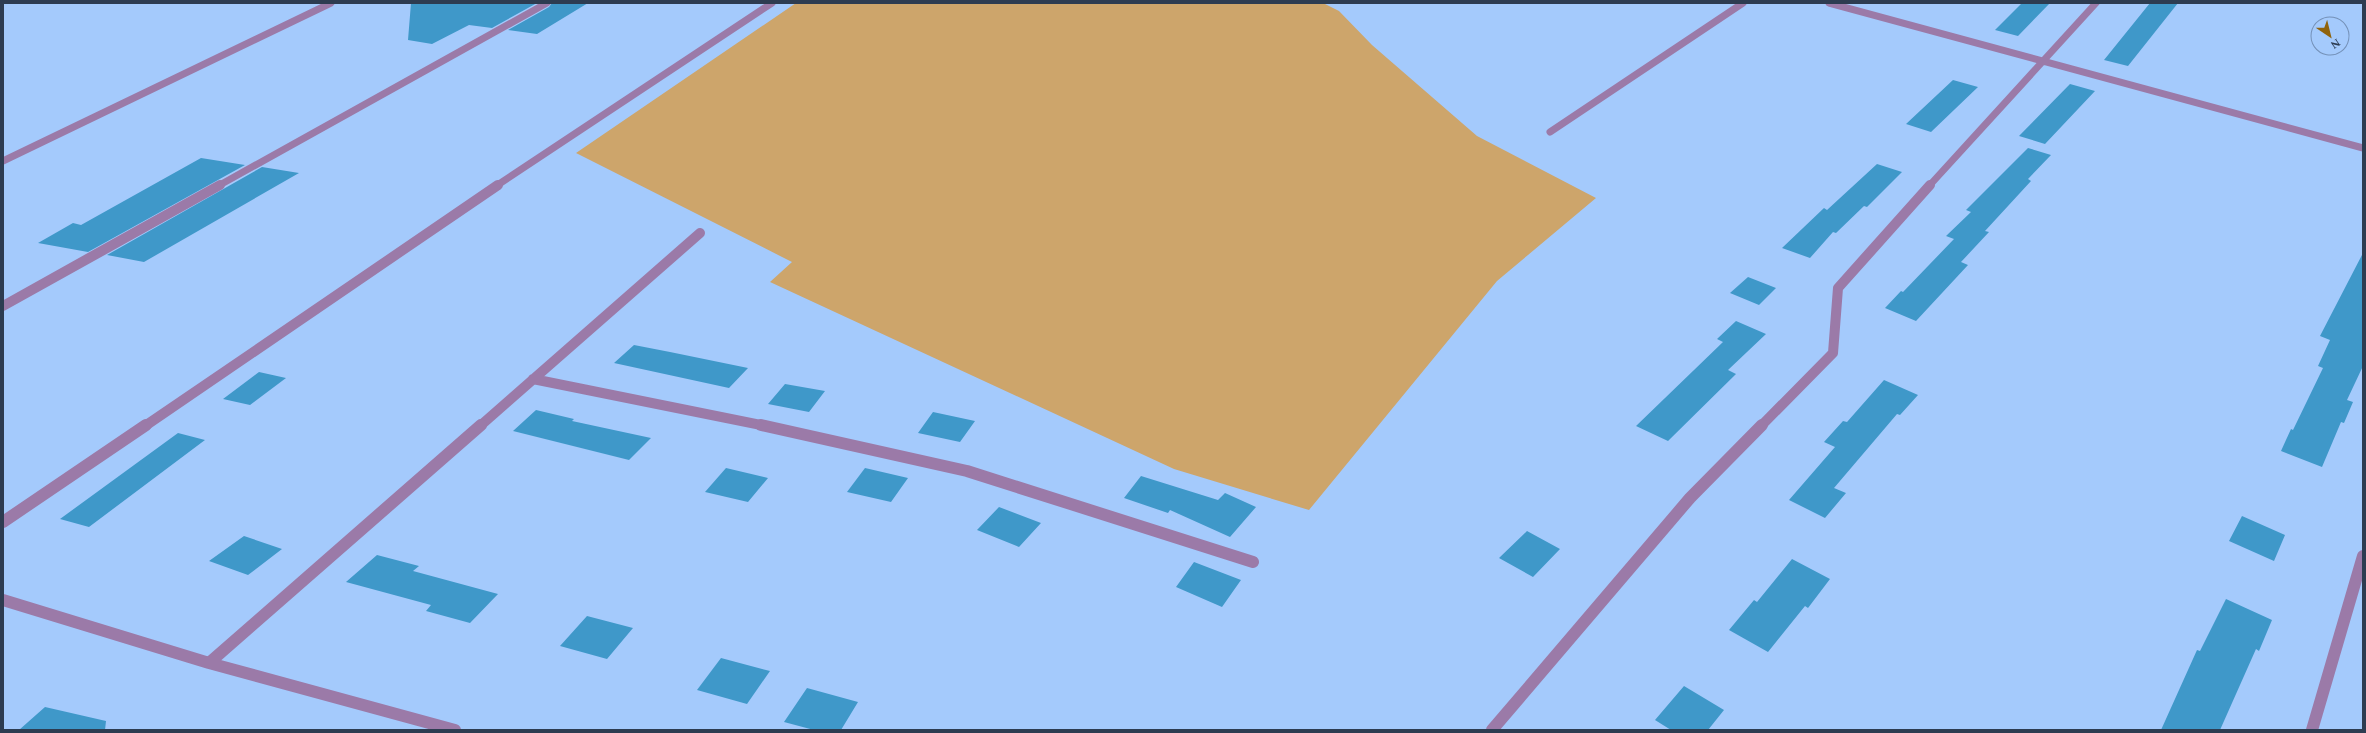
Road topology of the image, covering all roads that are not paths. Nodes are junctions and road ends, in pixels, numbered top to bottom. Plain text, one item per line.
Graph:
1 (331, 3) edge
2 (547, 3) edge
3 (772, 3) edge
4 (1743, 3) edge
5 (1829, 3) edge
6 (2096, 3) edge
7 (2041, 62) junction
8 (1550, 132) dead end
9 (2363, 148) edge
10 (3, 161) edge
11 (700, 233) dead end
12 (3, 306) edge
13 (533, 379) junction
14 (3, 522) edge
15 (2363, 556) edge
16 (1254, 562) dead end
17 (3, 600) edge
18 (209, 663) junction
19 (455, 730) edge
20 (1492, 730) edge
21 (2312, 730) edge

1 - 10 street
2 - 12 street
3 - 14 street
4 - 8 street
5 - 7 street
6 - 7 street
7 - 9 street
7 - 20 street
11 - 13 street
13 - 16 street
13 - 18 street
15 - 21 street
17 - 18 street
18 - 19 street

